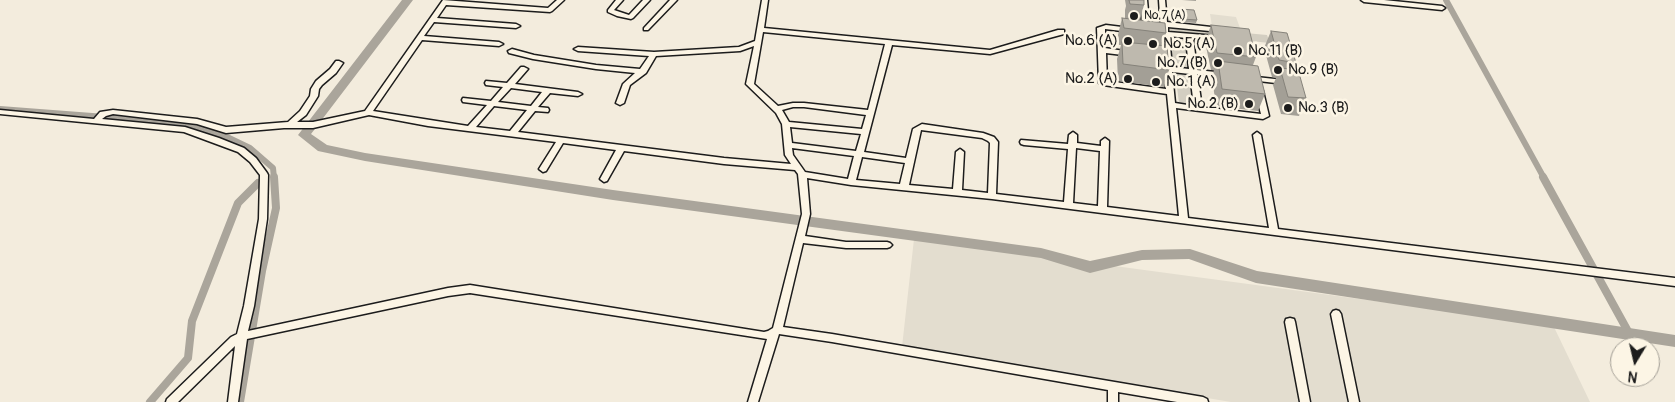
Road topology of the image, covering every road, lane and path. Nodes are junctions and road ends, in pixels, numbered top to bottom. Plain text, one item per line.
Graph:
1 (561, 0) edge
2 (620, 0) edge
3 (647, 0) edge
4 (674, 0) edge
5 (765, 0) edge
6 (1144, 0) edge
7 (1161, 0) edge
8 (1364, 0) edge
9 (445, 1) edge
10 (1442, 8) dead end
11 (1144, 11) junction
12 (1163, 13) junction
13 (432, 20) junction
14 (1164, 24) junction
15 (516, 26) dead end
16 (646, 29) dead end
17 (760, 30) junction
18 (1226, 31) edge
19 (1061, 32) dead end
20 (1146, 32) junction
21 (1164, 34) junction
22 (1189, 36) junction
23 (420, 38) junction
24 (1223, 39) edge
25 (758, 42) junction
26 (889, 43) junction
27 (499, 44) dead end
28 (578, 49) dead end
29 (1101, 50) junction
30 (512, 51) dead end
31 (654, 54) junction
32 (1139, 55) edge
33 (1157, 57) edge
34 (1167, 58) junction
35 (339, 62) dead end
36 (524, 69) dead end
37 (1168, 69) junction
38 (1254, 70) edge
39 (643, 71) junction
40 (1194, 72) junction
41 (1256, 79) junction
42 (489, 82) dead end
43 (1284, 82) edge
44 (508, 86) junction
45 (547, 90) junction
46 (1170, 92) junction
47 (578, 94) dead end
48 (466, 100) dead end
49 (492, 103) junction
50 (620, 103) dead end
51 (1171, 106) junction
52 (533, 108) junction
53 (776, 109) junction
54 (1198, 109) junction
55 (544, 110) dead end
56 (0, 112) edge
57 (871, 113) junction
58 (369, 114) junction
59 (96, 121) junction
60 (786, 124) junction
61 (294, 126) junction
62 (470, 128) junction
63 (865, 132) junction
64 (513, 133) junction
65 (1073, 135) dead end
66 (1257, 135) dead end
67 (561, 140) junction
68 (1024, 142) dead end
69 (788, 145) junction
70 (1073, 146) junction
71 (621, 148) junction
72 (960, 152) dead end
73 (859, 154) junction
74 (910, 161) junction
75 (543, 169) dead end
76 (800, 171) junction
77 (604, 179) dead end
78 (851, 182) junction
79 (904, 187) junction
80 (957, 193) junction
81 (992, 196) junction
82 (1068, 206) junction
83 (1102, 210) junction
84 (1184, 220) junction
85 (1274, 232) junction
86 (800, 239) junction
87 (887, 245) dead end
88 (1675, 282) edge
89 (1336, 314) dead end
90 (1290, 322) dead end
91 (776, 332) junction
92 (249, 334) junction
93 (1113, 387) junction
94 (171, 402) edge
95 (233, 402) edge
96 (753, 402) edge
97 (1113, 402) edge
98 (1203, 402) edge
99 (1305, 402) edge
100 (1354, 402) edge

1 - 9 street
2 - 3 street
4 - 16 street
5 - 17 street
6 - 11 street
7 - 12 street
8 - 10 street
9 - 13 street
11 - 12 street
11 - 20 street
12 - 14 street
13 - 15 street
13 - 23 street
14 - 18 street
14 - 21 street
17 - 25 street
17 - 26 street
19 - 26 street
20 - 21 street
20 - 29 street
21 - 22 street
21 - 34 street
22 - 24 street
22 - 40 street
23 - 27 street
23 - 58 street
25 - 31 street
25 - 53 street
26 - 57 street
28 - 31 street
29 - 32 street
29 - 46 street
30 - 39 street
31 - 39 street
33 - 34 street
34 - 37 street
35 - 61 street
36 - 44 street
37 - 40 street
37 - 46 street
38 - 41 street
39 - 50 street
40 - 41 street
40 - 54 street
41 - 43 street
41 - 54 street
42 - 44 street
44 - 45 street
44 - 49 street
45 - 47 street
45 - 52 street
46 - 51 street
48 - 49 street
49 - 52 street
49 - 62 street
51 - 54 street
51 - 84 street
52 - 55 street
52 - 64 street
53 - 57 street
53 - 60 street
56 - 59 street
57 - 63 street
58 - 61 street
58 - 62 street
59 - 61 street
59 - 92 street
60 - 63 street
60 - 69 street
62 - 64 street
63 - 73 street
64 - 67 street
65 - 70 street
66 - 85 street
67 - 71 street
67 - 75 street
68 - 70 street
69 - 73 street
69 - 76 street
70 - 82 street
70 - 83 street
71 - 76 street
71 - 77 street
72 - 80 street
73 - 74 street
73 - 78 street
74 - 79 street
74 - 81 street
76 - 78 street
76 - 86 street
78 - 79 street
79 - 80 street
80 - 81 street
81 - 82 street
82 - 83 street
83 - 84 street
84 - 85 street
85 - 88 street
86 - 87 street
86 - 91 street
89 - 100 street
90 - 99 street
91 - 92 street
91 - 93 street
91 - 96 street
92 - 94 street
92 - 95 street
93 - 97 street
93 - 98 street

